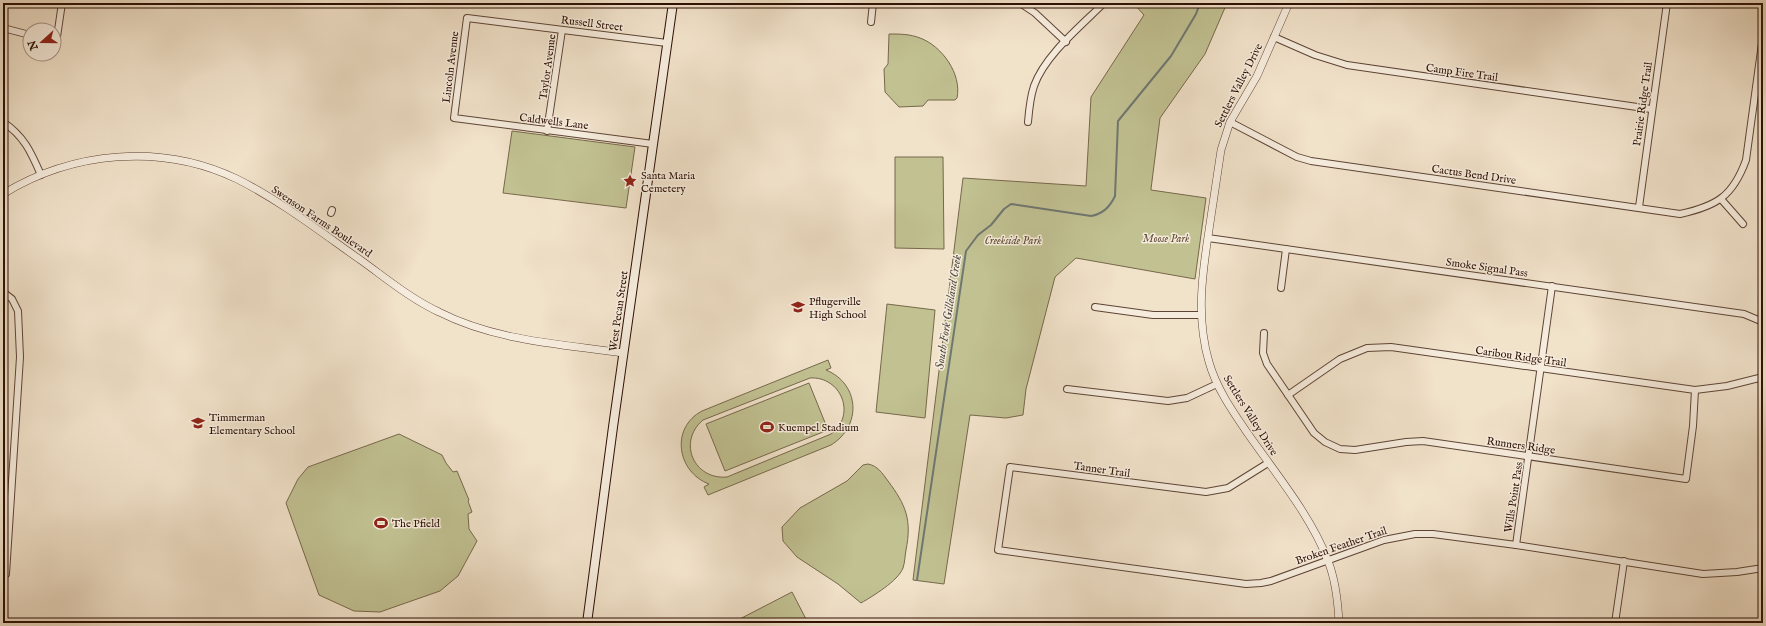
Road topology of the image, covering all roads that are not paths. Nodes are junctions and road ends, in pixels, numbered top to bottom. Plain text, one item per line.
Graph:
1 (62, 3) edge
2 (673, 3) edge
3 (873, 3) edge
4 (1020, 3) edge
5 (1104, 3) edge
6 (1289, 3) edge
7 (1667, 3) edge
8 (467, 18) joint
9 (59, 22) edge
10 (872, 22) dead end
11 (3, 28) edge
12 (562, 30) junction
13 (22, 33) edge
14 (1763, 36) edge
15 (1274, 37) junction
16 (1066, 42) junction
17 (668, 43) junction
18 (1651, 109) junction
19 (454, 118) joint
20 (3, 122) edge
21 (1028, 122) dead end
22 (1230, 122) junction
23 (547, 130) junction
24 (653, 144) junction
25 (41, 175) junction
26 (3, 194) edge
27 (1721, 199) junction
28 (1639, 207) junction
29 (1743, 224) dead end
30 (1208, 238) junction
31 (1286, 249) junction
32 (1552, 286) junction
33 (1281, 288) dead end
34 (3, 292) edge
35 (1095, 307) dead end
36 (1200, 315) junction
37 (1763, 322) edge
38 (1264, 333) dead end
39 (623, 354) junction
40 (1542, 369) junction
41 (1763, 377) edge
42 (1217, 384) junction
43 (1067, 389) dead end
44 (1695, 390) junction
45 (1288, 395) junction
46 (1529, 457) junction
47 (1268, 462) junction
48 (1516, 545) junction
49 (998, 550) joint
50 (1328, 561) junction
51 (1624, 561) junction
52 (1763, 562) edge
53 (1763, 568) edge
54 (5, 574) edge
55 (587, 623) edge
56 (1339, 623) edge
57 (1615, 623) edge

1 - 9 street
2 - 17 main road, West Pecan Street
3 - 10 street
4 - 16 street
5 - 16 street
6 - 15 street, Settlers Valley Drive
7 - 18 street, Prairie Ridge Trail
8 - 12 street, Russell Street
8 - 19 street, Lincoln Avenue
11 - 13 street
12 - 17 street, Russell Street
12 - 23 street, Taylor Avenue
14 - 27 street, Cactus Bend Drive
15 - 18 street, Camp Fire Trail
15 - 22 street, Settlers Valley Drive
16 - 21 street
17 - 24 main road, West Pecan Street
18 - 28 street, Prairie Ridge Trail
19 - 23 street, Caldwells Lane
20 - 25 street
22 - 28 street, Cactus Bend Drive
22 - 30 street, Settlers Valley Drive
23 - 24 street, Caldwells Lane
24 - 39 main road, West Pecan Street
25 - 26 street, Swenson Farms Boulevard
25 - 39 street, Swenson Farms Boulevard
27 - 28 street, Cactus Bend Drive
27 - 29 street
30 - 31 street, Smoke Signal Pass
30 - 36 street, Settlers Valley Drive
31 - 32 street, Smoke Signal Pass
31 - 33 street
32 - 37 street, Smoke Signal Pass
32 - 40 street, Wills Point Pass
34 - 54 street
35 - 36 street
36 - 42 street, Settlers Valley Drive
38 - 45 street, Runners Ridge
39 - 55 main road, West Pecan Street
40 - 44 street, Caribou Ridge Trail
40 - 45 street, Caribou Ridge Trail
40 - 46 street, Wills Point Pass
41 - 44 street, Caribou Ridge Trail
42 - 43 street
42 - 47 street, Settlers Valley Drive
44 - 46 street, Runners Ridge
45 - 46 street, Runners Ridge
46 - 48 street, Wills Point Pass
47 - 49 street, Tanner Trail
47 - 50 street, Settlers Valley Drive
48 - 50 street, Broken Feather Trail
48 - 51 street, Broken Feather Trail
49 - 50 street, Broken Feather Trail
50 - 56 street, Settlers Valley Drive
51 - 53 street, Broken Feather Trail
51 - 57 street
52 - 53 street

